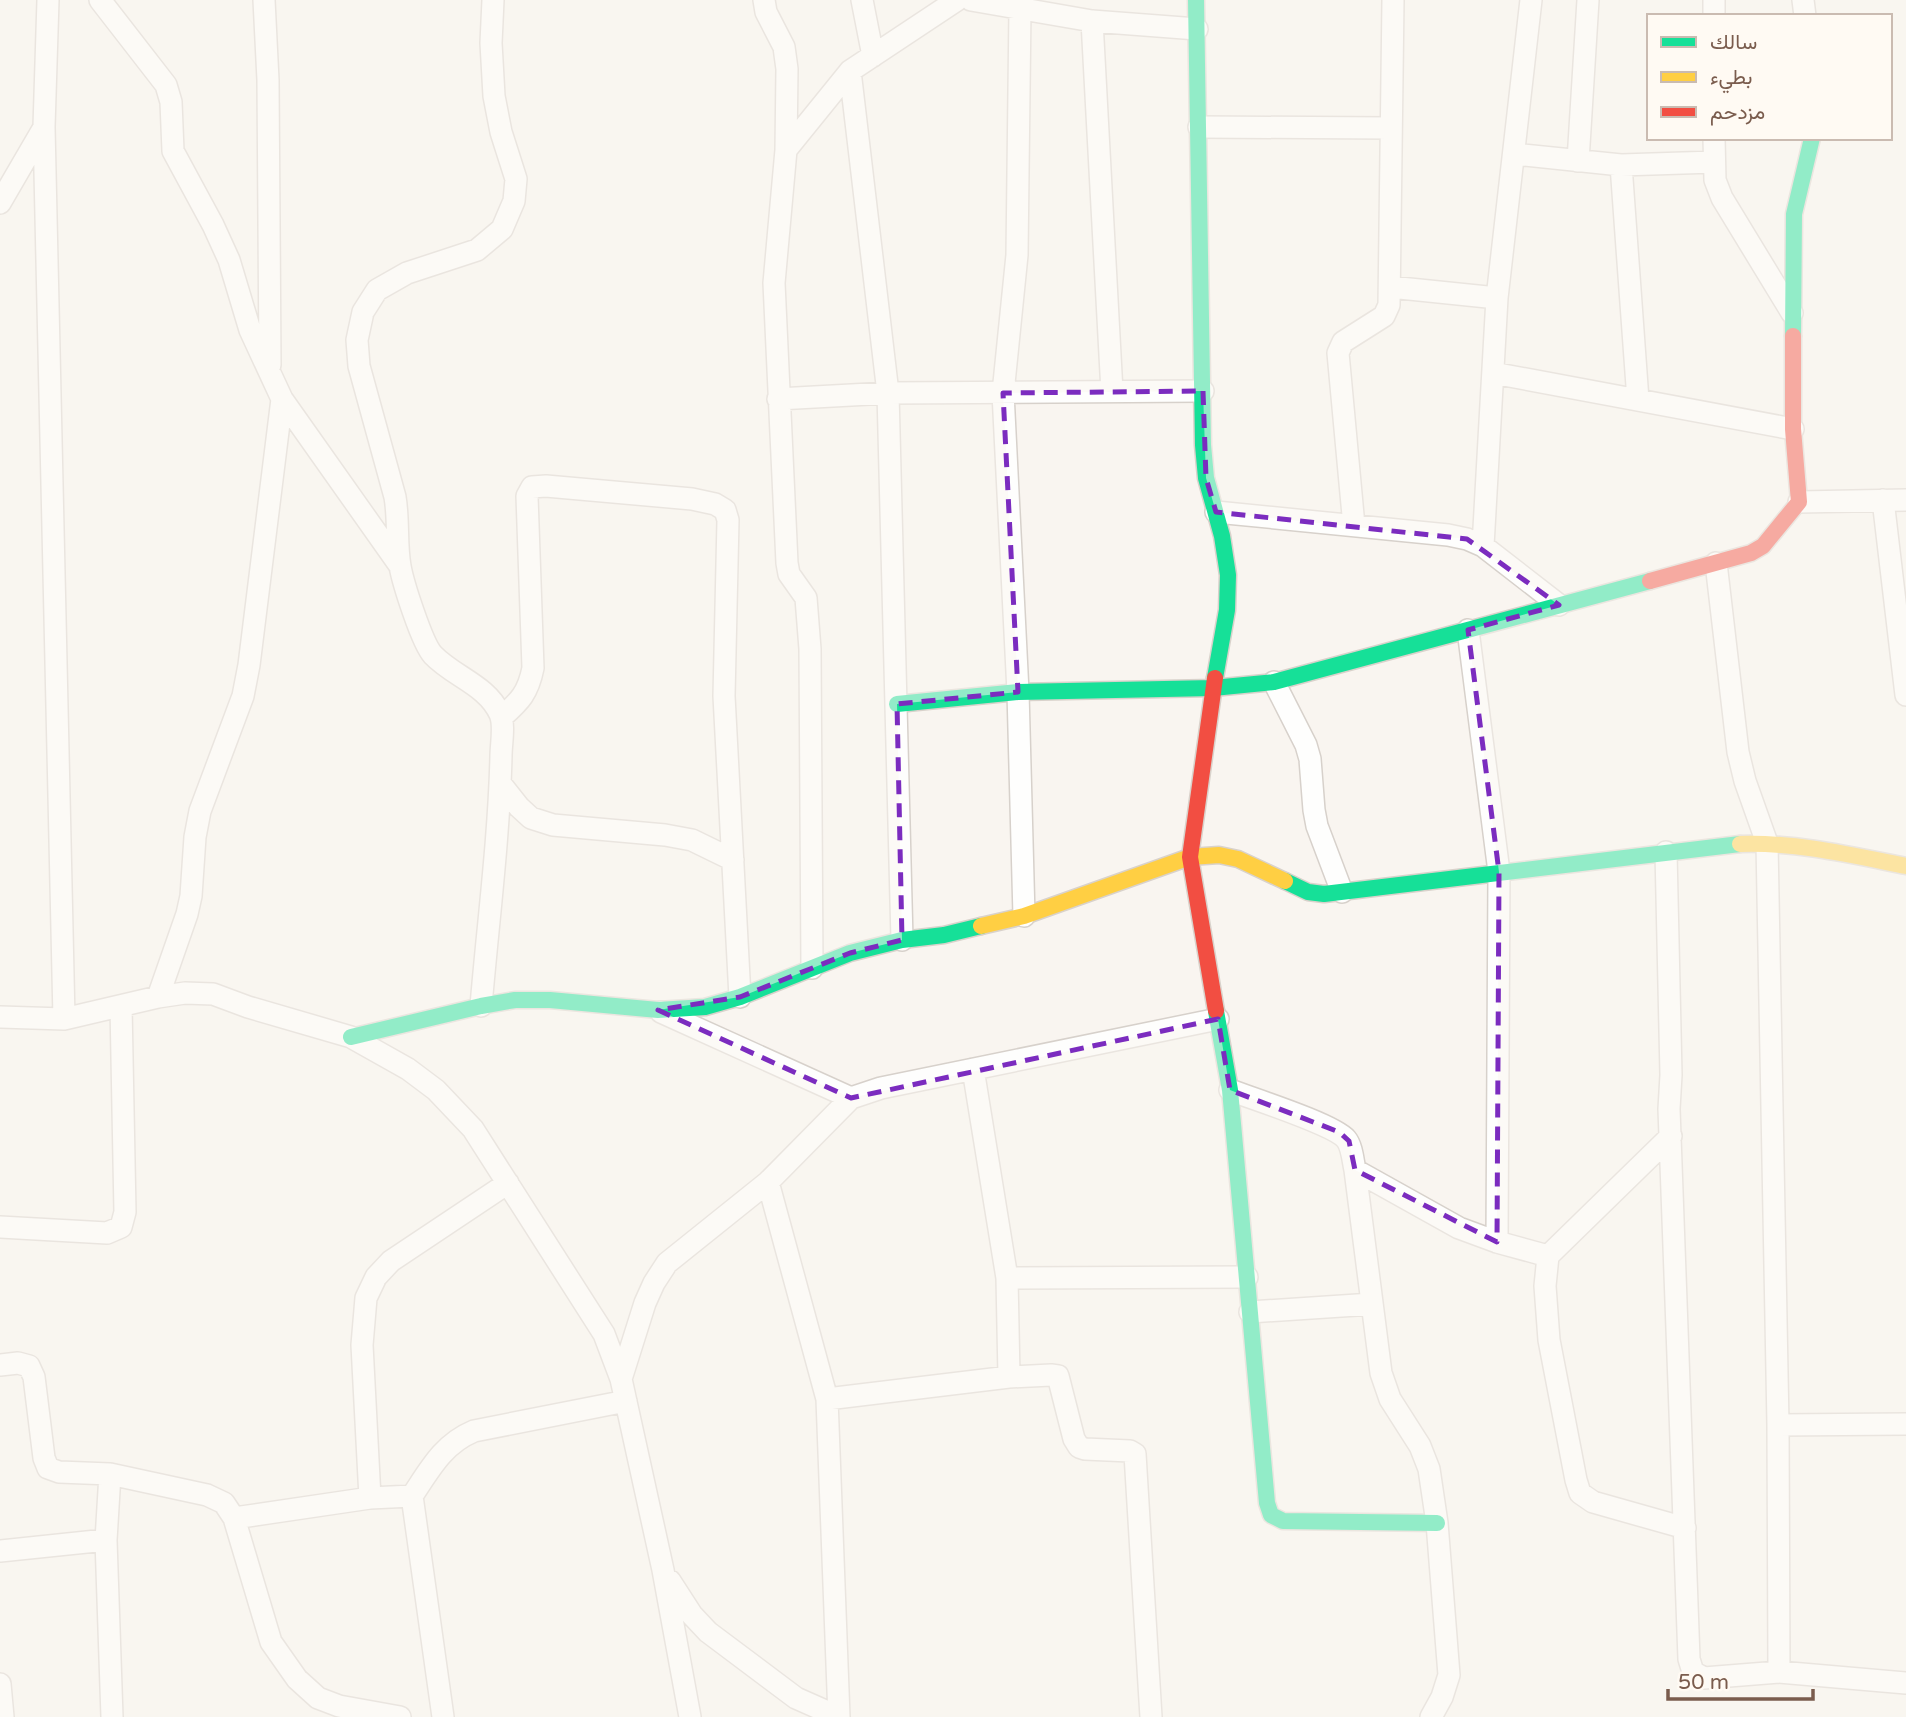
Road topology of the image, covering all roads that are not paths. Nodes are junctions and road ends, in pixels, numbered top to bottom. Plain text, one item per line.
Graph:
1 (48, 0) edge
2 (100, 0) edge
3 (264, 0) edge
4 (493, 0) edge
5 (764, 0) edge
6 (862, 0) edge
7 (957, 0) edge
8 (971, 0) edge
9 (1196, 0) edge
10 (1393, 0) edge
11 (1531, 0) edge
12 (1588, 0) edge
13 (1020, 8) junction
14 (1092, 21) junction
15 (1196, 29) junction
16 (873, 56) junction
17 (850, 71) junction
18 (44, 127) junction
19 (1199, 127) junction
20 (1390, 128) junction
21 (1714, 140) edge
22 (1812, 140) edge
23 (786, 150) junction
24 (1514, 154) junction
25 (1578, 161) junction
26 (1714, 162) junction
27 (1621, 165) junction
28 (0, 202) edge
29 (1390, 287) junction
30 (1497, 298) junction
31 (1793, 315) junction
32 (1493, 373) junction
33 (270, 374) junction
34 (1203, 391) junction
35 (1112, 392) junction
36 (888, 393) junction
37 (1003, 393) junction
38 (282, 399) junction
39 (778, 399) junction
40 (1638, 400) junction
41 (1793, 429) junction
42 (1883, 500) junction
43 (1906, 500) edge
44 (1799, 502) junction
45 (1216, 512) junction
46 (1354, 526) junction
47 (1483, 546) junction
48 (1716, 563) junction
49 (400, 566) junction
50 (1559, 606) junction
51 (1468, 630) junction
52 (1274, 682) junction
53 (1213, 688) junction
54 (1018, 692) junction
55 (1906, 695) edge
56 (897, 704) junction
57 (502, 717) junction
58 (500, 783) junction
59 (1767, 843) junction
60 (1666, 852) junction
61 (1190, 857) junction
62 (733, 860) junction
63 (1904, 869) edge
64 (1499, 872) junction
65 (1342, 892) junction
66 (1024, 916) junction
67 (902, 940) junction
68 (812, 968) junction
69 (158, 997) junction
70 (740, 997) junction
71 (121, 1006) junction
72 (481, 1006) junction
73 (658, 1010) junction
74 (0, 1017) edge
75 (64, 1019) junction
76 (1218, 1019) junction
77 (351, 1037) junction
78 (973, 1069) junction
79 (1230, 1090) junction
80 (851, 1098) junction
81 (1671, 1136) junction
82 (1355, 1170) junction
83 (768, 1182) junction
84 (508, 1183) junction
85 (0, 1227) edge
86 (1497, 1242) junction
87 (1548, 1256) junction
88 (1247, 1277) junction
89 (1007, 1278) junction
90 (1372, 1304) junction
91 (1250, 1312) junction
92 (0, 1365) edge
93 (1009, 1377) junction
94 (621, 1379) junction
95 (827, 1399) junction
96 (626, 1401) junction
97 (1906, 1424) edge
98 (1778, 1425) junction
99 (110, 1474) junction
100 (412, 1496) junction
101 (370, 1498) junction
102 (234, 1518) junction
103 (1437, 1523) junction
104 (1685, 1528) junction
105 (106, 1540) junction
106 (0, 1551) edge
107 (663, 1570) junction
108 (1779, 1672) junction
109 (0, 1684) edge
110 (1906, 1684) edge
111 (3, 1717) edge
112 (113, 1717) edge
113 (400, 1717) edge
114 (443, 1717) edge
115 (690, 1717) edge
116 (839, 1717) edge
117 (1151, 1717) edge
118 (1431, 1717) edge

1 - 18 street
2 - 33 street
3 - 33 street
4 - 49 street
5 - 23 street
6 - 16 street
7 - 16 street
8 - 13 street
9 - 15 street
10 - 20 street
11 - 24 street
12 - 25 street
13 - 14 street
13 - 37 street
14 - 15 street
14 - 35 street
15 - 19 street
16 - 17 street
17 - 23 street
17 - 36 street
18 - 28 street
18 - 75 street
19 - 20 street
19 - 34 street
20 - 29 street
21 - 26 street
22 - 31 street
23 - 39 street
24 - 25 street
24 - 30 street
25 - 27 street
26 - 27 street
26 - 31 street
27 - 40 street
29 - 30 street
29 - 46 street
30 - 32 street
31 - 41 street
32 - 40 street
32 - 47 street
33 - 38 street
34 - 35 street
34 - 45 street
35 - 37 street
36 - 37 street
36 - 39 street
36 - 56 street
37 - 54 street
38 - 49 street
38 - 69 street
39 - 68 street
40 - 41 street
41 - 44 street
42 - 43 street
42 - 44 street
42 - 55 street
44 - 48 street
45 - 46 street
45 - 53 street
46 - 47 street
47 - 50 street
48 - 50 street
48 - 59 street
49 - 57 street
50 - 51 street
51 - 52 street
51 - 64 street
52 - 53 street
52 - 65 street
53 - 54 street
53 - 61 street
54 - 56 street
54 - 66 street
56 - 67 street
57 - 58 street
57 - 62 street
58 - 62 street
58 - 72 street
59 - 60 street
59 - 63 street
59 - 98 street
60 - 64 street
60 - 81 street
61 - 65 street
61 - 66 street
61 - 76 street
62 - 70 street
64 - 65 street
64 - 86 street
66 - 67 street
67 - 68 street
68 - 70 street
69 - 71 street
69 - 77 street
70 - 73 street
71 - 75 street
71 - 85 street
72 - 73 street
72 - 77 street
73 - 80 street
74 - 75 street
76 - 78 street
76 - 79 street
77 - 84 street
78 - 80 street
78 - 89 street
79 - 82 street
79 - 88 street
80 - 83 street
81 - 87 street
81 - 104 street
82 - 86 street
82 - 90 street
83 - 94 street
83 - 95 street
84 - 94 street
84 - 101 street
86 - 87 street
87 - 104 street
88 - 89 street
88 - 91 street
89 - 93 street
90 - 91 street
90 - 103 street
91 - 103 street
92 - 99 street
93 - 95 street
93 - 117 street
94 - 96 street
95 - 116 street
96 - 100 street
96 - 107 street
97 - 98 street
98 - 108 street
99 - 102 street
99 - 105 street
100 - 101 street
100 - 114 street
101 - 102 street
102 - 113 street
103 - 118 street
104 - 108 street
105 - 106 street
105 - 112 street
107 - 115 street
107 - 116 street
108 - 110 street
109 - 111 street

